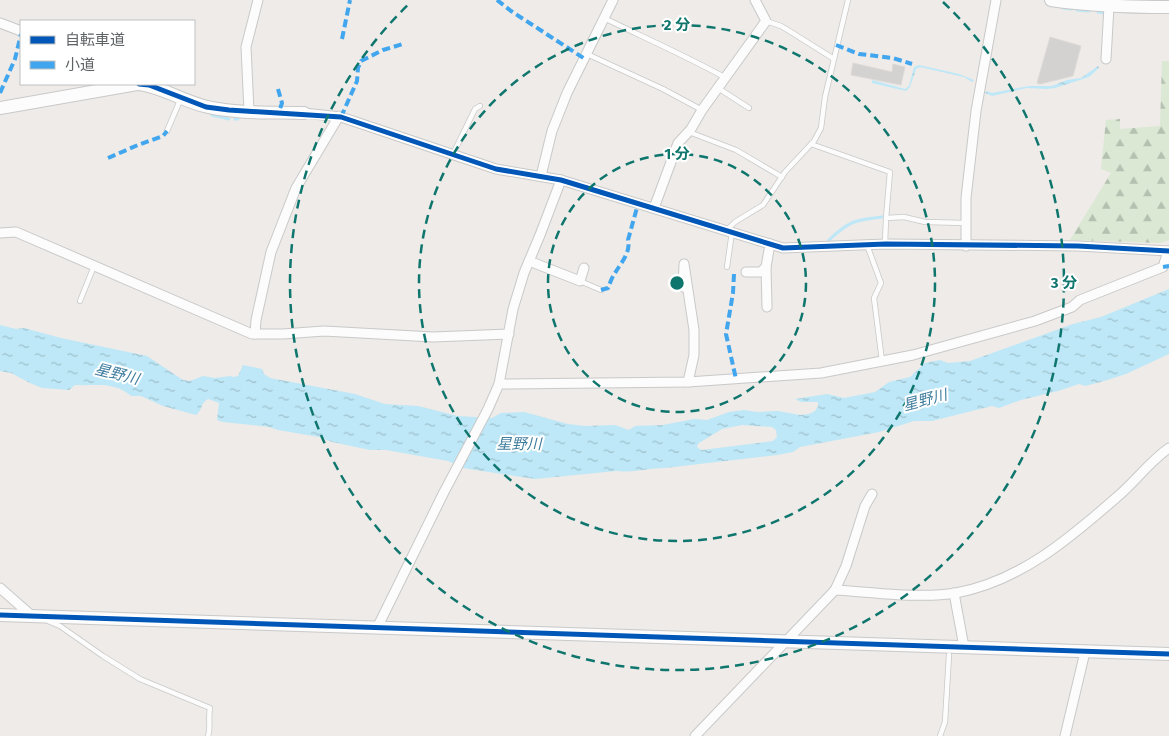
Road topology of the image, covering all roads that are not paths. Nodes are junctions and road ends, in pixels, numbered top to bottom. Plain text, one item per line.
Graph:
1 (258, 0) edge
2 (613, 0) edge
3 (755, 0) edge
4 (848, 0) edge
5 (996, 0) edge
6 (1052, 0) edge
7 (1109, 6) junction
8 (1169, 7) edge
9 (604, 18) junction
10 (766, 21) junction
11 (0, 23) edge
12 (20, 31) edge
13 (587, 54) junction
14 (834, 59) junction
15 (1106, 59) dead end
16 (726, 78) junction
17 (132, 85) edge
18 (149, 85) edge
19 (718, 88) junction
20 (182, 98) junction
21 (480, 106) dead end
22 (0, 108) edge
23 (748, 108) dead end
24 (702, 110) junction
25 (249, 111) junction
26 (304, 113) joint
27 (339, 116) junction
28 (167, 132) dead end
29 (689, 132) junction
30 (811, 144) junction
31 (452, 154) junction
32 (541, 176) junction
33 (782, 177) junction
34 (561, 180) junction
35 (654, 208) junction
36 (886, 218) junction
37 (966, 223) junction
38 (729, 231) junction
39 (0, 233) edge
40 (770, 244) junction
41 (885, 244) junction
42 (867, 245) junction
43 (966, 246) junction
44 (1168, 251) edge
45 (529, 262) junction
46 (94, 266) junction
47 (727, 267) dead end
48 (766, 267) junction
49 (584, 268) dead end
50 (746, 272) dead end
51 (580, 281) junction
52 (683, 287) dead end
53 (601, 290) dead end
54 (80, 300) dead end
55 (767, 307) dead end
56 (255, 334) junction
57 (509, 334) junction
58 (882, 361) junction
59 (688, 382) junction
60 (499, 384) junction
61 (1169, 448) edge
62 (872, 494) dead end
63 (0, 588) edge
64 (835, 590) junction
65 (954, 593) junction
66 (0, 615) edge
67 (32, 616) junction
68 (377, 628) junction
69 (784, 642) junction
70 (964, 647) junction
71 (1085, 652) junction
72 (949, 654) dead end
73 (1169, 654) edge
74 (208, 736) edge
75 (695, 736) edge
76 (940, 736) edge
77 (1065, 736) edge

1 - 25 street
2 - 9 street
3 - 10 street
4 - 14 lane
5 - 37 street
6 - 7 street
7 - 8 street
7 - 15 street
9 - 13 street
9 - 16 lane
10 - 14 lane
10 - 16 street
11 - 12 street
13 - 24 lane
13 - 32 street
14 - 30 lane
16 - 19 street
17 - 22 street
18 - 20 street
19 - 23 lane
19 - 24 street
20 - 25 street
20 - 28 lane
21 - 31 lane
24 - 29 street
25 - 26 street
26 - 27 street
27 - 31 street
27 - 56 street
29 - 33 lane
29 - 35 street
30 - 33 lane
30 - 36 lane
31 - 32 street
32 - 34 street
33 - 38 lane
34 - 35 street
34 - 45 street
35 - 38 street
36 - 37 lane
36 - 41 lane
37 - 43 street
38 - 40 street
38 - 47 lane
39 - 46 street
40 - 42 street
40 - 48 street
41 - 42 street
41 - 43 street
42 - 58 lane
43 - 44 street
44 - 58 street
45 - 51 street
45 - 57 street
46 - 54 lane
46 - 56 street
48 - 50 street
48 - 55 street
49 - 51 street
51 - 53 lane
52 - 59 street
56 - 57 street
57 - 60 street
58 - 59 street
59 - 60 street
60 - 68 street
61 - 65 street
62 - 64 street
63 - 67 street
64 - 65 street
64 - 69 street
65 - 70 street
66 - 67 street
67 - 68 street
67 - 74 lane
68 - 69 street
69 - 70 street
69 - 75 street
70 - 71 street
71 - 73 street
71 - 77 street
72 - 76 lane

